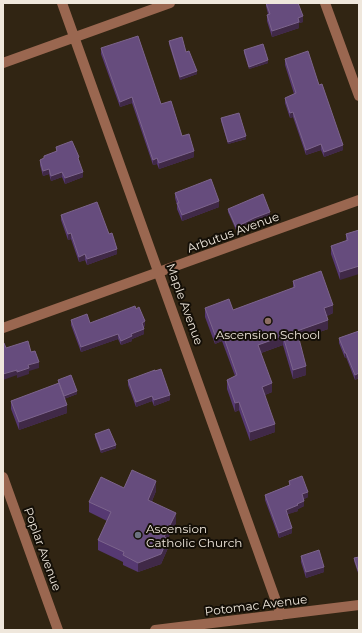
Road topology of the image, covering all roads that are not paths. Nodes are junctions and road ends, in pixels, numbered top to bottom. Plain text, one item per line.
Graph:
1 (62, 3) edge
2 (170, 3) edge
3 (326, 3) edge
4 (75, 38) junction
5 (3, 63) edge
6 (359, 96) edge
7 (359, 200) edge
8 (159, 272) junction
9 (3, 328) edge
10 (3, 477) edge
11 (359, 605) edge
12 (281, 615) junction
13 (58, 630) edge
14 (155, 630) edge

1 - 4 street, Maple Avenue
2 - 4 street
3 - 6 street
4 - 5 street
4 - 8 street, Maple Avenue
7 - 8 street, Arbutus Avenue
8 - 9 street, Arbutus Avenue
8 - 12 street, Maple Avenue
10 - 13 street, Poplar Avenue
11 - 12 street, Potomac Avenue
12 - 14 street, Potomac Avenue

